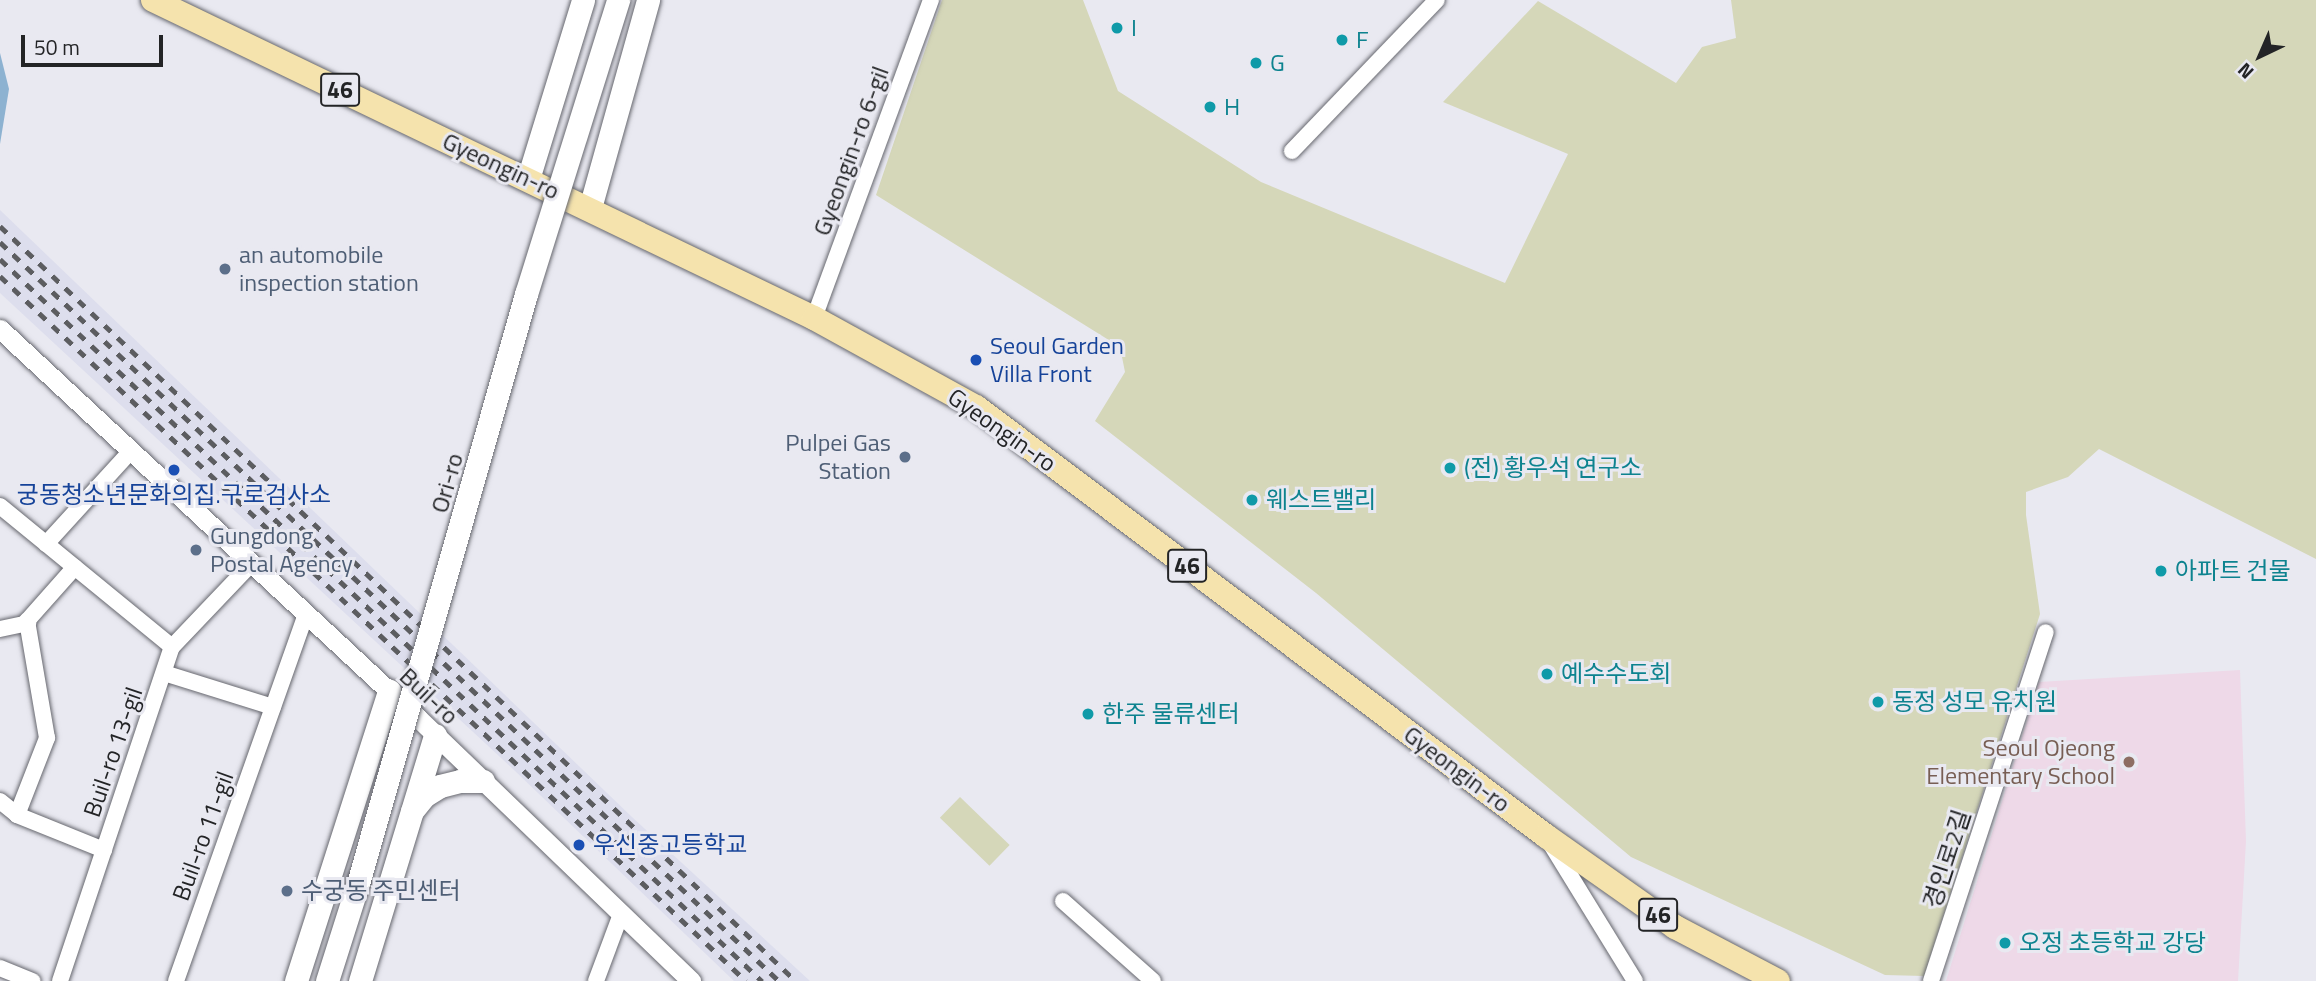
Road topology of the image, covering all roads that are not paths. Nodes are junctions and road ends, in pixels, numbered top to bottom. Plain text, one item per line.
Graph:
1 (153, 0) edge
2 (583, 0) edge
3 (618, 0) edge
4 (648, 0) edge
5 (931, 0) edge
6 (1437, 0) edge
7 (1292, 151) dead end
8 (528, 179) junction
9 (590, 208) junction
10 (814, 318) junction
11 (0, 329) edge
12 (131, 451) junction
13 (0, 506) edge
14 (46, 544) junction
15 (252, 564) junction
16 (75, 567) junction
17 (306, 614) junction
18 (28, 623) junction
19 (0, 629) edge
20 (2046, 632) dead end
21 (172, 647) junction
22 (164, 673) junction
23 (389, 691) junction
24 (274, 707) junction
25 (435, 735) junction
26 (483, 781) junction
27 (0, 801) edge
28 (410, 813) junction
29 (17, 815) junction
30 (344, 830) junction
31 (1546, 836) junction
32 (104, 850) junction
33 (400, 850) junction
34 (1063, 901) dead end
35 (621, 914) junction
36 (0, 968) edge
37 (33, 981) edge
38 (60, 981) edge
39 (176, 981) edge
40 (296, 981) edge
41 (327, 981) edge
42 (360, 981) edge
43 (596, 981) edge
44 (691, 981) edge
45 (1153, 981) edge
46 (1635, 981) edge
47 (1778, 981) edge
48 (1931, 981) edge

1 - 8 main road, Gyeongin-ro / 46
2 - 8 main road
3 - 41 main road, Ori-ro, bridge
4 - 9 main road
5 - 10 street, Gyeongin-ro 6-gil
6 - 7 street
8 - 9 main road, Gyeongin-ro / 46
9 - 10 main road, Gyeongin-ro / 46
10 - 31 main road, Gyeongin-ro / 46
11 - 12 street, Buil-ro
12 - 14 street
12 - 15 street, Buil-ro
13 - 14 street
14 - 16 street
15 - 17 street, Buil-ro
15 - 21 street, Buil-ro 13-gil
16 - 18 street
16 - 21 street
17 - 23 street, Buil-ro
17 - 24 street, Buil-ro 11-gil
18 - 19 street
18 - 29 street
20 - 48 street, 경인로2길
21 - 22 street, Buil-ro 13-gil
22 - 24 street
22 - 32 street, Buil-ro 13-gil
23 - 25 street, Buil-ro
23 - 30 main road
24 - 39 street, Buil-ro 11-gil
25 - 26 street, Buil-ro
25 - 28 main road
26 - 28 main road
26 - 35 street, Buil-ro
27 - 29 street
28 - 33 main road
29 - 32 street
30 - 33 main road
30 - 40 main road
31 - 46 street
31 - 47 main road, Gyeongin-ro / 46
32 - 38 street, Buil-ro 13-gil
33 - 42 main road
34 - 45 street
35 - 43 street
35 - 44 street, Buil-ro
36 - 37 street

